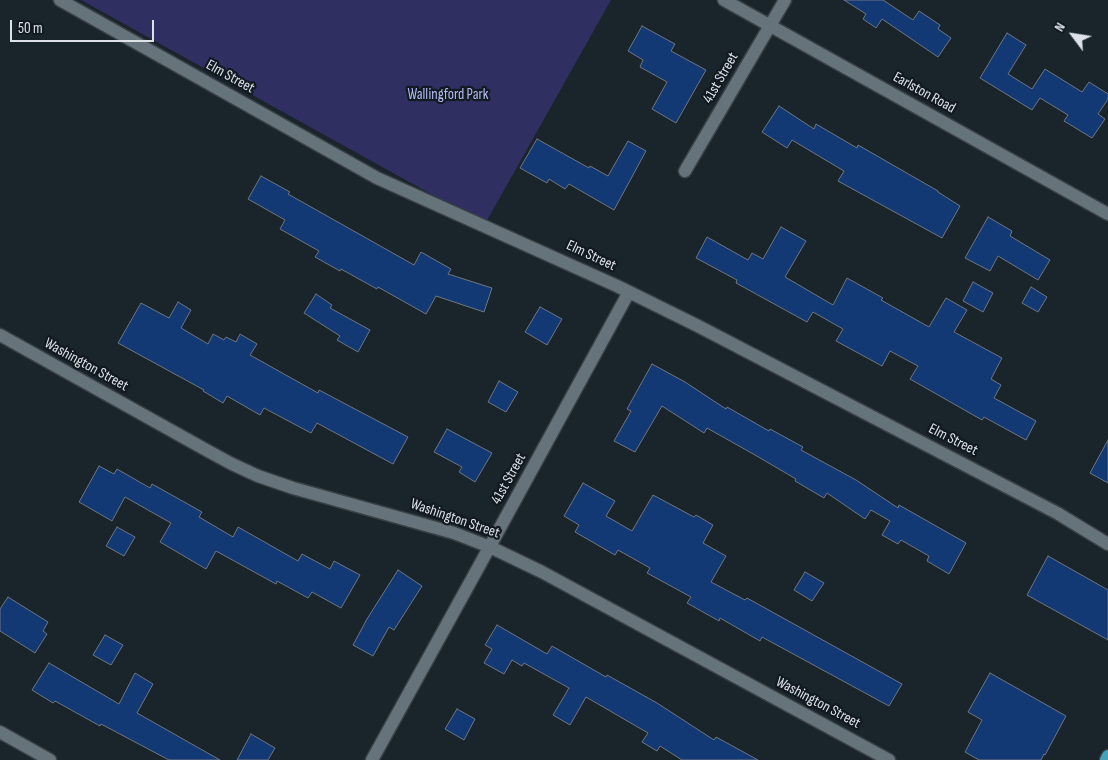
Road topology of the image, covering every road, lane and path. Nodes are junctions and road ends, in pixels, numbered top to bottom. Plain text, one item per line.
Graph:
1 (60, 0) edge
2 (724, 0) edge
3 (785, 0) edge
4 (770, 26) junction
5 (685, 171) dead end
6 (1108, 214) edge
7 (629, 292) junction
8 (0, 335) edge
9 (1108, 544) edge
10 (490, 547) junction
11 (0, 732) edge
12 (1108, 756) edge
13 (50, 760) edge
14 (372, 760) edge
15 (889, 760) edge
16 (1106, 760) edge

1 - 7 street, Elm Street
2 - 4 street, Earlston Road
3 - 4 street, 41st Street
4 - 5 street, 41st Street
4 - 6 street, Earlston Road
7 - 9 street, Elm Street
7 - 10 street, 41st Street
8 - 10 street, Washington Street
10 - 14 street, 41st Street
10 - 15 street, Washington Street
11 - 13 street
12 - 16 main road

